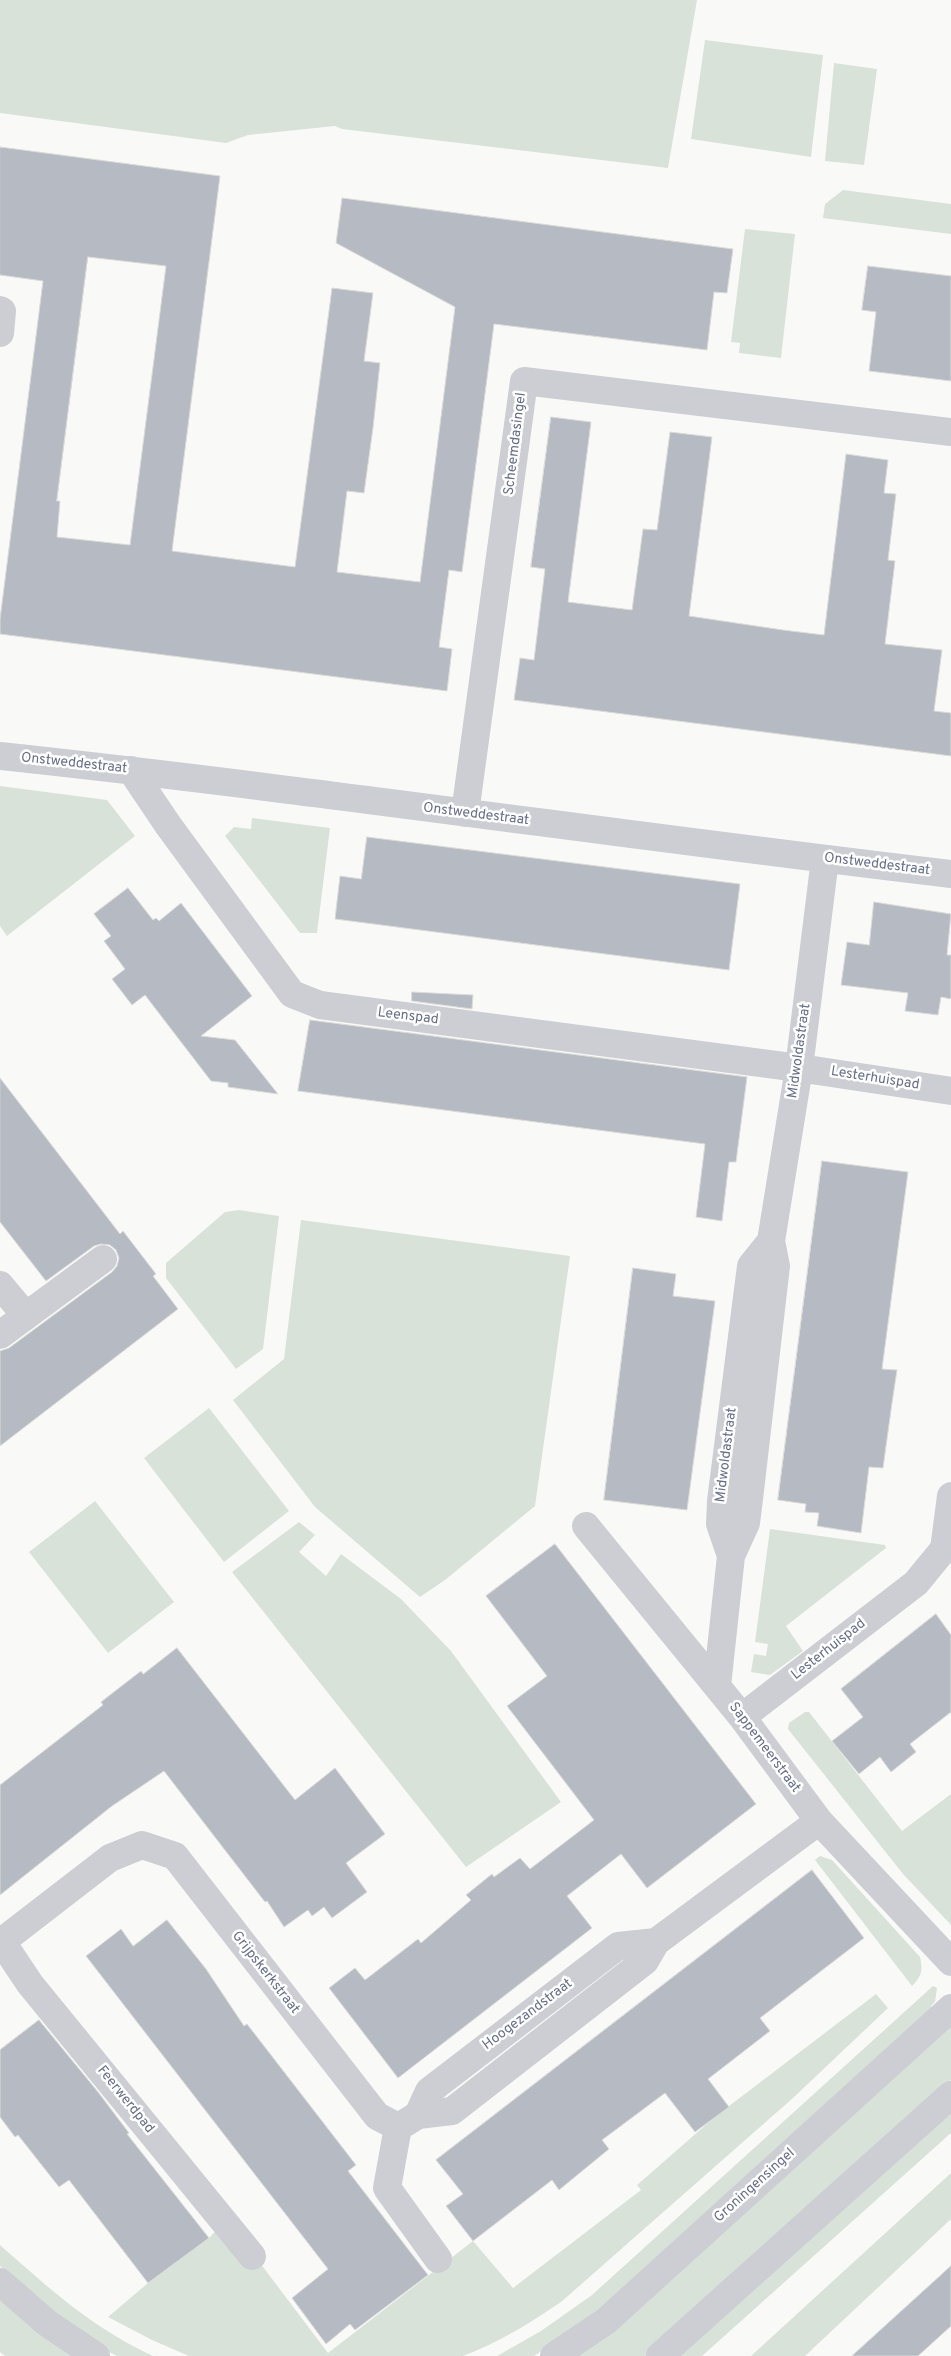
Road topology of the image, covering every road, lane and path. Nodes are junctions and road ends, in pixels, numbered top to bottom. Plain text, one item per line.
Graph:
1 (0, 310) edge
2 (0, 333) edge
3 (951, 432) edge
4 (0, 756) edge
5 (131, 770) junction
6 (464, 813) junction
7 (825, 859) junction
8 (951, 874) edge
9 (798, 1068) junction
10 (951, 1091) edge
11 (103, 1259) dead end
12 (0, 1285) edge
13 (26, 1316) junction
14 (0, 1335) edge
15 (951, 1496) edge
16 (586, 1526) dead end
17 (716, 1686) junction
18 (742, 1717) junction
19 (819, 1820) junction
20 (1, 1942) edge
21 (951, 1962) edge
22 (951, 2008) edge
23 (951, 2094) edge
24 (408, 2121) junction
25 (252, 2256) dead end
26 (438, 2259) dead end
27 (0, 2282) edge
28 (96, 2356) edge
29 (554, 2356) edge
30 (660, 2356) edge

1 - 2 street
3 - 6 street, Scheemdasingel
4 - 5 street, Onstweddestraat
5 - 6 street, Onstweddestraat
5 - 9 street, Leenspad
6 - 7 street, Onstweddestraat
7 - 8 street, Onstweddestraat
7 - 9 street, Midwoldastraat
9 - 10 street, Lesterhuispad
9 - 17 street, Midwoldastraat
11 - 13 street
12 - 13 street
13 - 14 street
15 - 18 street, Lesterhuispad
16 - 17 street, Sappemeerstraat
17 - 18 street, Sappemeerstraat
18 - 19 street, Sappemeerstraat
19 - 21 street, Sappemeerstraat
19 - 24 street, Hoogezandstraat
20 - 24 street, Grijpskerkstraat
20 - 25 street, Feerwerdpad
22 - 29 street, Groningensingel
23 - 30 street
24 - 26 street
27 - 28 street

